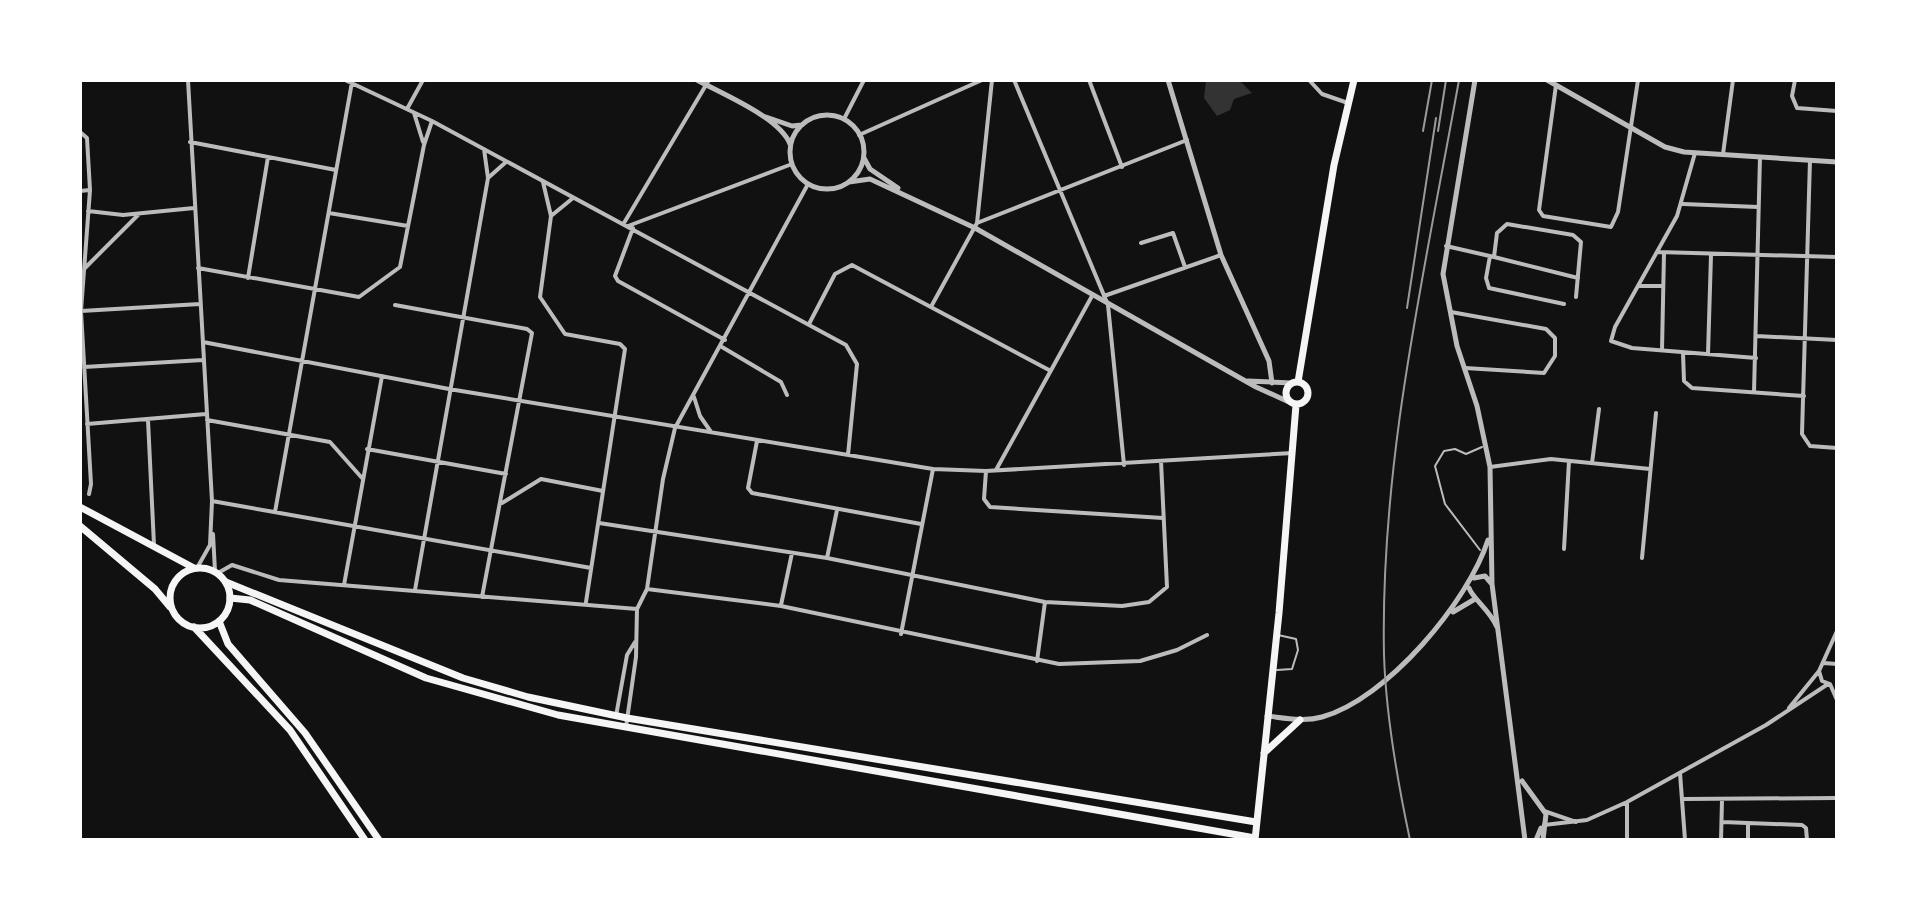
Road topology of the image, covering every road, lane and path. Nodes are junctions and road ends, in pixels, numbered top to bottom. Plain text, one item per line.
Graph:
1 (188, 80) edge
2 (345, 80) edge
3 (423, 80) edge
4 (697, 80) edge
5 (864, 80) edge
6 (982, 80) edge
7 (992, 80) edge
8 (1014, 80) edge
9 (1168, 80) edge
10 (1309, 80) edge
11 (1354, 80) edge
12 (1475, 80) edge
13 (1547, 80) edge
14 (1567, 80) edge
15 (1638, 80) edge
16 (1733, 80) edge
17 (1795, 80) edge
18 (1091, 81) edge
19 (352, 82) junction
20 (708, 83) edge
21 (1559, 86) junction
22 (1348, 103) junction
23 (407, 109) junction
24 (413, 111) junction
25 (1837, 111) edge
26 (758, 114) junction
27 (844, 119) junction
28 (432, 121) junction
29 (802, 125) junction
30 (1631, 127) junction
31 (80, 132) edge
32 (859, 135) junction
33 (1187, 140) junction
34 (190, 142) junction
35 (424, 145) junction
36 (791, 145) junction
37 (484, 149) junction
38 (1695, 153) junction
39 (1723, 154) junction
40 (864, 155) junction
41 (268, 157) junction
42 (1760, 157) junction
43 (1810, 160) junction
44 (506, 162) junction
45 (1837, 162) edge
46 (792, 164) junction
47 (1122, 167) junction
48 (336, 170) junction
49 (488, 178) junction
50 (543, 182) junction
51 (849, 182) junction
52 (808, 184) junction
53 (90, 190) junction
54 (80, 191) edge
55 (1060, 191) junction
56 (908, 195) junction
57 (573, 198) junction
58 (1683, 204) junction
59 (1758, 207) junction
60 (194, 208) junction
61 (88, 211) junction
62 (329, 213) junction
63 (139, 214) junction
64 (551, 216) junction
65 (408, 226) junction
66 (628, 226) junction
67 (976, 226) junction
68 (1141, 243) dead end
69 (82, 246) edge
70 (1446, 246) junction
71 (1661, 252) junction
72 (1221, 255) junction
73 (1711, 255) junction
74 (1757, 255) junction
75 (1806, 255) junction
76 (1492, 257) junction
77 (1837, 257) edge
78 (1185, 267) junction
79 (198, 268) junction
80 (83, 270) junction
81 (248, 278) junction
82 (1578, 278) junction
83 (1639, 286) junction
84 (1663, 286) junction
85 (315, 289) junction
86 (748, 293) junction
87 (1092, 296) junction
88 (1104, 296) junction
89 (1576, 297) dead end
90 (200, 304) junction
91 (1564, 304) dead end
92 (395, 305) dead end
93 (932, 305) junction
94 (1108, 305) junction
95 (81, 311) edge
96 (1449, 311) junction
97 (464, 317) junction
98 (809, 324) junction
99 (1756, 336) junction
100 (1805, 339) junction
101 (725, 340) junction
102 (1837, 340) edge
103 (203, 342) junction
104 (722, 347) junction
105 (1662, 350) junction
106 (1683, 353) junction
107 (1708, 354) junction
108 (1756, 358) junction
109 (203, 360) junction
110 (301, 361) junction
111 (84, 367) junction
112 (1463, 368) junction
113 (1049, 370) junction
114 (382, 376) junction
115 (1247, 381) junction
116 (1295, 382) junction
117 (1272, 383) junction
118 (449, 389) junction
119 (82, 392) edge
120 (1754, 392) junction
121 (694, 395) junction
122 (787, 395) dead end
123 (1804, 396) junction
124 (519, 400) junction
125 (1292, 403) junction
126 (1599, 409) dead end
127 (1656, 413) dead end
128 (206, 414) junction
129 (615, 416) junction
130 (148, 420) junction
131 (207, 420) junction
132 (87, 424) junction
133 (675, 428) junction
134 (712, 433) junction
135 (288, 434) junction
136 (757, 441) junction
137 (1487, 445) junction
138 (1837, 448) edge
139 (367, 449) junction
140 (1294, 453) junction
141 (848, 455) junction
142 (436, 461) junction
143 (1161, 461) junction
144 (1569, 461) junction
145 (1592, 463) junction
146 (1124, 465) junction
147 (1490, 467) junction
148 (933, 469) junction
149 (1650, 469) junction
150 (996, 470) junction
151 (986, 471) junction
152 (507, 474) junction
153 (362, 478) junction
154 (603, 491) junction
155 (89, 494) dead end
156 (212, 501) junction
157 (501, 504) junction
158 (80, 507) edge
159 (837, 510) junction
160 (275, 512) junction
161 (1163, 518) junction
162 (599, 523) junction
163 (921, 524) junction
164 (80, 526) edge
165 (212, 528) junction
166 (353, 528) junction
167 (654, 531) junction
168 (1490, 535) junction
169 (423, 540) junction
170 (154, 547) junction
171 (1564, 549) dead end
172 (491, 551) junction
173 (792, 553) junction
174 (1484, 554) junction
175 (827, 558) junction
176 (1642, 558) dead end
177 (195, 568) junction
178 (591, 568) junction
179 (216, 572) junction
180 (912, 576) junction
181 (1474, 578) junction
182 (226, 582) junction
183 (344, 585) junction
184 (1492, 586) junction
185 (1469, 587) junction
186 (647, 589) junction
187 (415, 590) junction
188 (482, 597) junction
189 (230, 598) junction
190 (1478, 599) junction
191 (586, 602) junction
192 (1045, 602) junction
193 (781, 606) junction
194 (637, 609) junction
195 (174, 613) junction
196 (1447, 617) junction
197 (219, 621) junction
198 (194, 627) junction
199 (1837, 631) edge
200 (1499, 632) junction
201 (901, 634) junction
202 (1207, 635) dead end
203 (1276, 635) junction
204 (635, 642) junction
205 (1037, 661) junction
206 (1822, 664) junction
207 (1837, 664) edge
208 (1272, 669) junction
209 (1819, 671) junction
210 (1837, 681) edge
211 (1829, 684) junction
212 (1837, 700) edge
213 (588, 710) junction
214 (616, 716) junction
215 (1267, 716) junction
216 (1782, 716) junction
217 (587, 720) junction
218 (1300, 720) junction
219 (626, 723) junction
220 (614, 725) junction
221 (1263, 754) junction
222 (1519, 773) junction
223 (1680, 773) junction
224 (1059, 792) junction
225 (1837, 798) edge
226 (1684, 799) junction
227 (1722, 800) junction
228 (1058, 802) junction
229 (1627, 802) junction
230 (1542, 809) junction
231 (1525, 820) junction
232 (1230, 821) junction
233 (1256, 822) junction
234 (1579, 822) junction
235 (1722, 822) junction
236 (1748, 825) junction
237 (1543, 826) junction
238 (1228, 833) junction
239 (1255, 839) edge
240 (365, 840) edge
241 (378, 840) edge
242 (1525, 840) edge
243 (1536, 840) edge
244 (1543, 840) edge
245 (1627, 840) edge
246 (1685, 840) edge
247 (1721, 840) edge
248 (1748, 840) edge
249 (1807, 840) edge

1 - 34 street
2 - 19 street
3 - 23 street
4 - 20 street
5 - 27 street
6 - 32 street
7 - 67 street
8 - 55 street
9 - 33 street
10 - 22 street
11 - 22 main road
12 - 70 street
13 - 21 street
14 - 21 street
15 - 30 street
16 - 39 street
17 - 25 street
18 - 47 street
19 - 23 street
19 - 48 street
20 - 26 street
20 - 66 street
21 - 30 street
21 - 30 street
22 - 116 main road
23 - 24 street
24 - 28 street
24 - 35 street
26 - 29 street
26 - 36 street
27 - 29 street
27 - 32 street
28 - 35 street
28 - 37 street
29 - 36 street
30 - 38 street
31 - 53 street
32 - 40 street
33 - 47 street
33 - 72 street
34 - 41 street
34 - 60 street
35 - 65 street
36 - 46 street
37 - 44 street
37 - 49 street
38 - 39 street
38 - 58 street
39 - 42 street
40 - 51 street
40 - 56 street
41 - 48 street
41 - 81 street
42 - 43 street
42 - 59 street
43 - 45 street
43 - 75 street
44 - 49 street
44 - 50 street
46 - 52 street
46 - 66 street
47 - 55 street
48 - 62 street
49 - 97 street
50 - 57 street
50 - 64 street
51 - 52 street
51 - 56 street
52 - 86 street
53 - 54 street
53 - 61 street
55 - 67 street
55 - 88 street
56 - 67 street
57 - 64 street
57 - 66 street
58 - 59 street
58 - 71 street
59 - 74 street
60 - 63 street
60 - 79 street
61 - 63 street
61 - 69 street
62 - 65 street
62 - 85 street
63 - 80 street
64 - 129 street
65 - 85 street
66 - 86 street
66 - 101 street
67 - 87 street
67 - 93 street
68 - 78 street
69 - 80 street
70 - 76 street
70 - 96 street
71 - 73 street
71 - 83 street
71 - 84 street
72 - 78 street
72 - 117 street
73 - 74 street
73 - 107 street
74 - 75 street
74 - 99 street
75 - 77 street
75 - 100 street
76 - 82 street
76 - 82 street
76 - 91 street
78 - 88 street
79 - 81 street
79 - 90 street
80 - 95 street
81 - 85 street
82 - 89 street
83 - 84 street
83 - 105 street
84 - 105 street
85 - 110 street
86 - 98 street
86 - 101 street
87 - 94 street
87 - 113 street
88 - 94 street
90 - 95 street
90 - 103 street
92 - 97 street
93 - 98 street
93 - 113 street
94 - 115 street
94 - 146 street
95 - 111 street
96 - 112 street
96 - 112 street
97 - 118 street
97 - 124 street
98 - 141 street
99 - 100 street
99 - 108 street
100 - 102 street
100 - 123 street
101 - 104 street
103 - 109 street
103 - 110 street
104 - 121 street
104 - 122 street
105 - 106 street
106 - 107 street
106 - 120 street
107 - 108 street
108 - 120 street
109 - 111 street
109 - 128 street
110 - 114 street
110 - 135 street
111 - 119 street
112 - 137 street
113 - 150 street
114 - 118 street
114 - 139 street
115 - 117 street
115 - 125 street
116 - 117 street
116 - 125 main road
116 - 125 main road
118 - 124 street
118 - 142 street
119 - 132 street
120 - 123 street
121 - 133 street
121 - 134 street
123 - 138 street
124 - 129 street
124 - 152 street
125 - 140 main road
126 - 145 street
127 - 149 street
128 - 130 street
128 - 131 street
129 - 133 street
129 - 154 street
130 - 132 street
130 - 170 street
131 - 135 street
131 - 156 street
132 - 155 street
133 - 134 street
133 - 167 street
134 - 136 street
135 - 153 street
135 - 160 street
136 - 141 street
136 - 159 street
137 - 147 street
137 - 174 lane
139 - 142 street
139 - 153 street
140 - 143 street
140 - 203 main road
141 - 148 street
142 - 152 street
142 - 169 street
143 - 146 street
143 - 161 street
144 - 145 street
144 - 147 street
144 - 171 street
145 - 149 street
146 - 150 street
147 - 168 street
148 - 151 street
148 - 163 street
149 - 176 street
150 - 151 street
151 - 161 street
152 - 157 street
153 - 166 street
154 - 157 street
154 - 162 street
156 - 160 street
156 - 165 street
157 - 172 street
158 - 170 main road
159 - 163 street
159 - 175 street
160 - 166 street
161 - 192 street
162 - 167 street
162 - 178 street
163 - 180 street
164 - 195 main road
165 - 177 street
165 - 179 street
166 - 169 street
166 - 183 street
167 - 173 street
167 - 186 street
168 - 174 street
168 - 184 street
169 - 172 street
169 - 187 street
170 - 177 main road
172 - 178 street
172 - 188 street
173 - 175 street
173 - 193 street
174 - 181 street
175 - 180 street
177 - 179 main road
177 - 195 main road
178 - 191 street
179 - 182 main road
179 - 183 street
180 - 192 street
180 - 201 street
181 - 184 street
181 - 185 street
182 - 189 main road
182 - 213 main road
183 - 187 street
184 - 190 street
184 - 200 street
185 - 190 street
185 - 196 street
186 - 193 street
186 - 194 street
187 - 188 street
188 - 191 street
189 - 197 main road
189 - 217 main road
190 - 196 street
190 - 200 street
191 - 194 street
192 - 205 street
193 - 201 street
194 - 204 street
195 - 198 main road
196 - 218 street
197 - 198 main road
197 - 241 main road
198 - 240 main road
199 - 206 street
200 - 222 street
201 - 205 street
202 - 205 street
203 - 208 main road
203 - 208 lane
204 - 214 street
204 - 219 street
206 - 207 street
206 - 209 street
208 - 215 main road
209 - 211 street
209 - 216 street
210 - 211 street
211 - 212 street
211 - 216 street
213 - 214 main road
213 - 217 main road
214 - 219 main road
214 - 220 street
215 - 218 street
215 - 221 main road
216 - 223 street
217 - 220 main road
218 - 221 main road
219 - 220 main road
219 - 224 main road
219 - 228 main road
221 - 233 main road
222 - 230 street
222 - 231 street
223 - 226 street
223 - 229 street
224 - 228 main road
224 - 232 main road
225 - 227 street
226 - 227 street
226 - 246 street
227 - 235 street
228 - 238 main road
229 - 234 street
229 - 245 street
230 - 231 street
230 - 234 street
230 - 237 street
231 - 237 street
231 - 242 street
232 - 233 main road
232 - 238 main road
233 - 239 main road
234 - 237 street
235 - 236 street
235 - 247 street
236 - 248 street
236 - 249 street
237 - 243 street
237 - 244 street
238 - 239 main road

